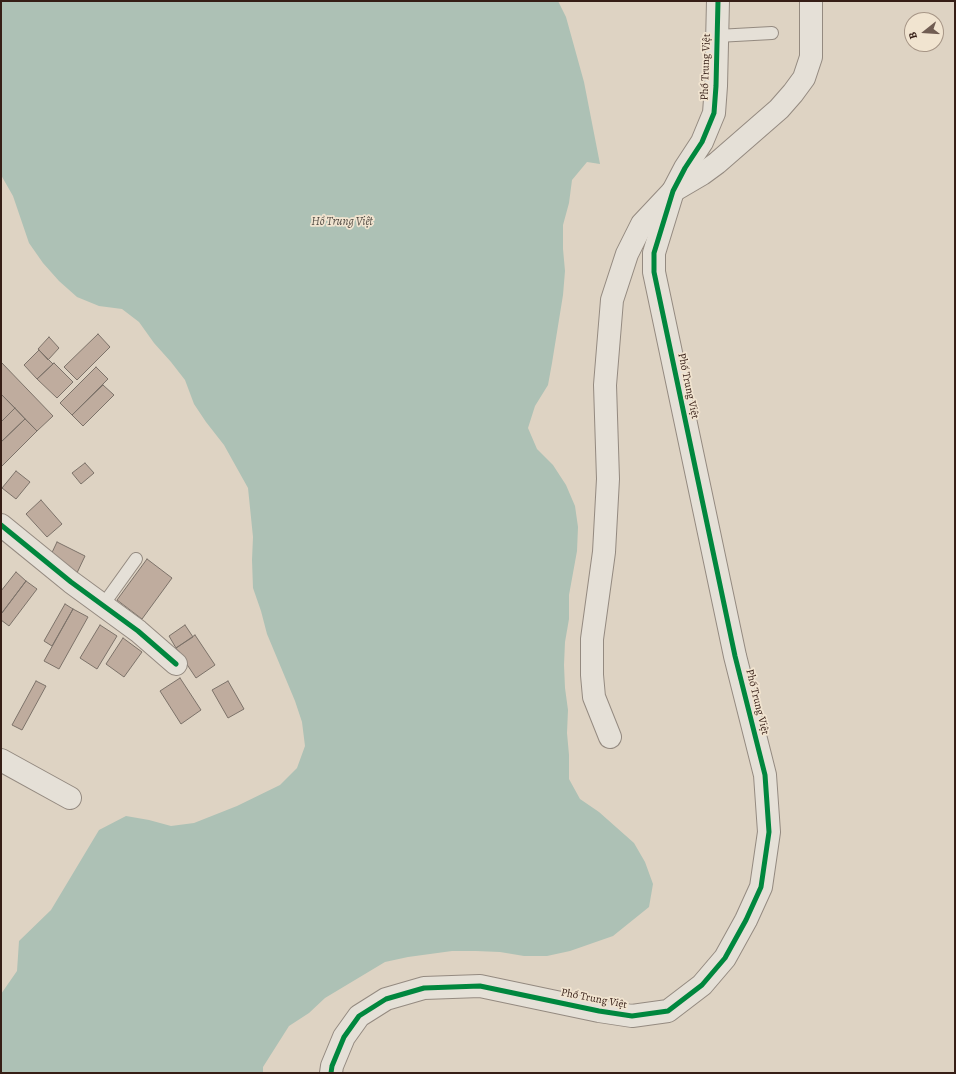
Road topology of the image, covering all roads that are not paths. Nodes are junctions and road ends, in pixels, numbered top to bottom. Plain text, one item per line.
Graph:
1 (718, 1) edge
2 (811, 1) edge
3 (772, 33) dead end
4 (717, 36) junction
5 (673, 191) junction
6 (1, 525) edge
7 (136, 559) dead end
8 (103, 605) junction
9 (176, 664) dead end
10 (610, 737) dead end
11 (1, 760) edge
12 (70, 798) dead end
13 (331, 1073) edge

1 - 4 street, Phố Trung Việt
2 - 5 street
3 - 4 lane
4 - 5 street, Phố Trung Việt
5 - 10 street
5 - 13 street, Phố Trung Việt
6 - 8 street
7 - 8 lane
8 - 9 street
11 - 12 street

